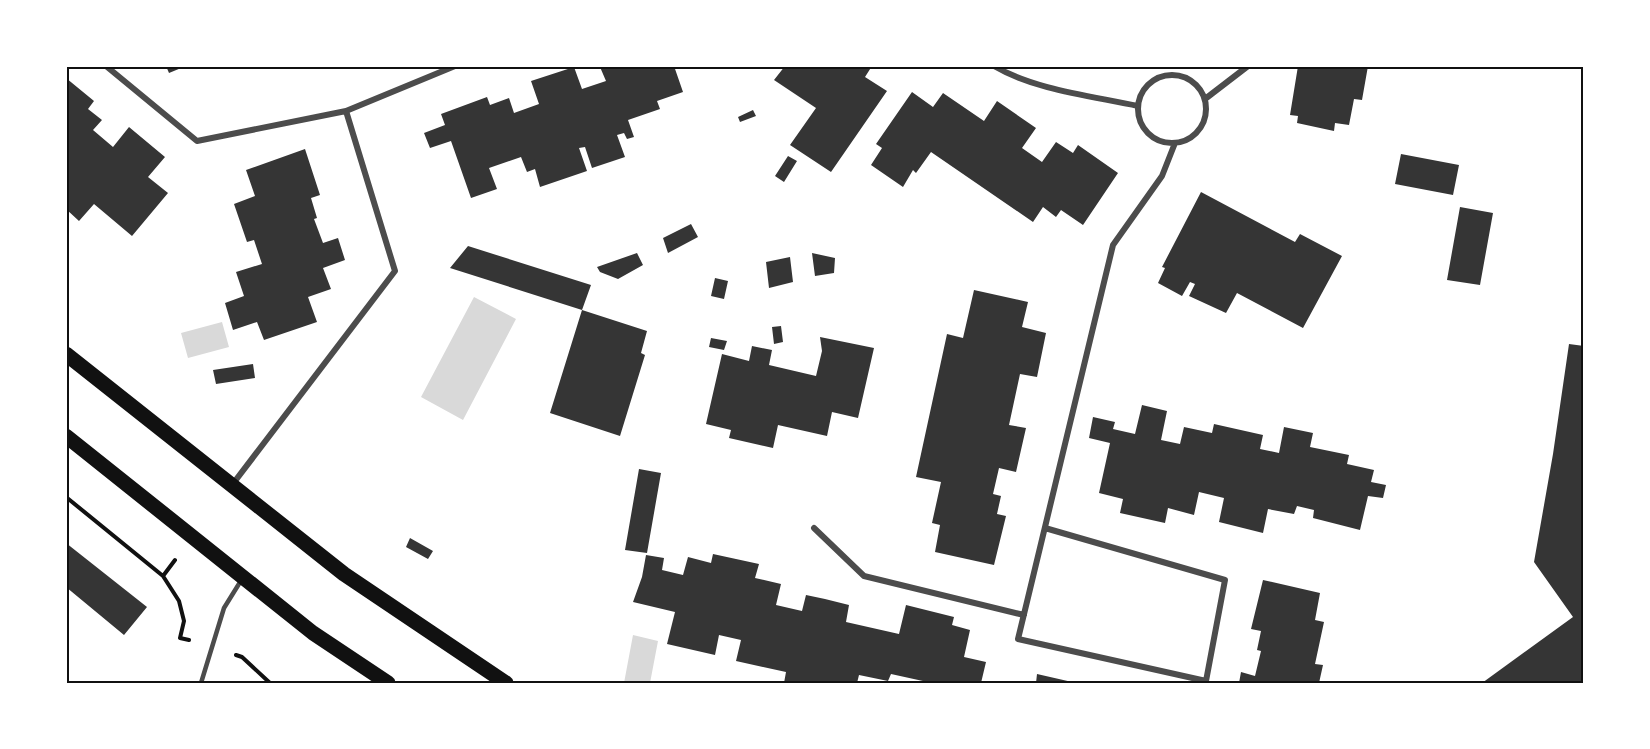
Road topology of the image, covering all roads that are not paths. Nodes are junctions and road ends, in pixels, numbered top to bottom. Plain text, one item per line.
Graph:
1 (106, 66) edge
2 (455, 66) edge
3 (994, 66) edge
4 (1248, 66) edge
5 (1205, 99) junction
6 (1138, 106) junction
7 (346, 111) junction
8 (1175, 143) junction
9 (66, 354) edge
10 (66, 436) edge
11 (232, 485) junction
12 (814, 528) dead end
13 (1045, 528) junction
14 (243, 577) junction
15 (1024, 615) junction
16 (201, 683) edge
17 (388, 683) edge
18 (506, 683) edge

1 - 7 street
2 - 7 street
3 - 6 street
4 - 5 street
5 - 6 street
5 - 8 street
6 - 8 street
7 - 11 street
8 - 13 street
9 - 11 main road
10 - 14 main road
11 - 18 main road
12 - 15 street
13 - 15 street
13 - 15 street
14 - 16 lane
14 - 17 main road

